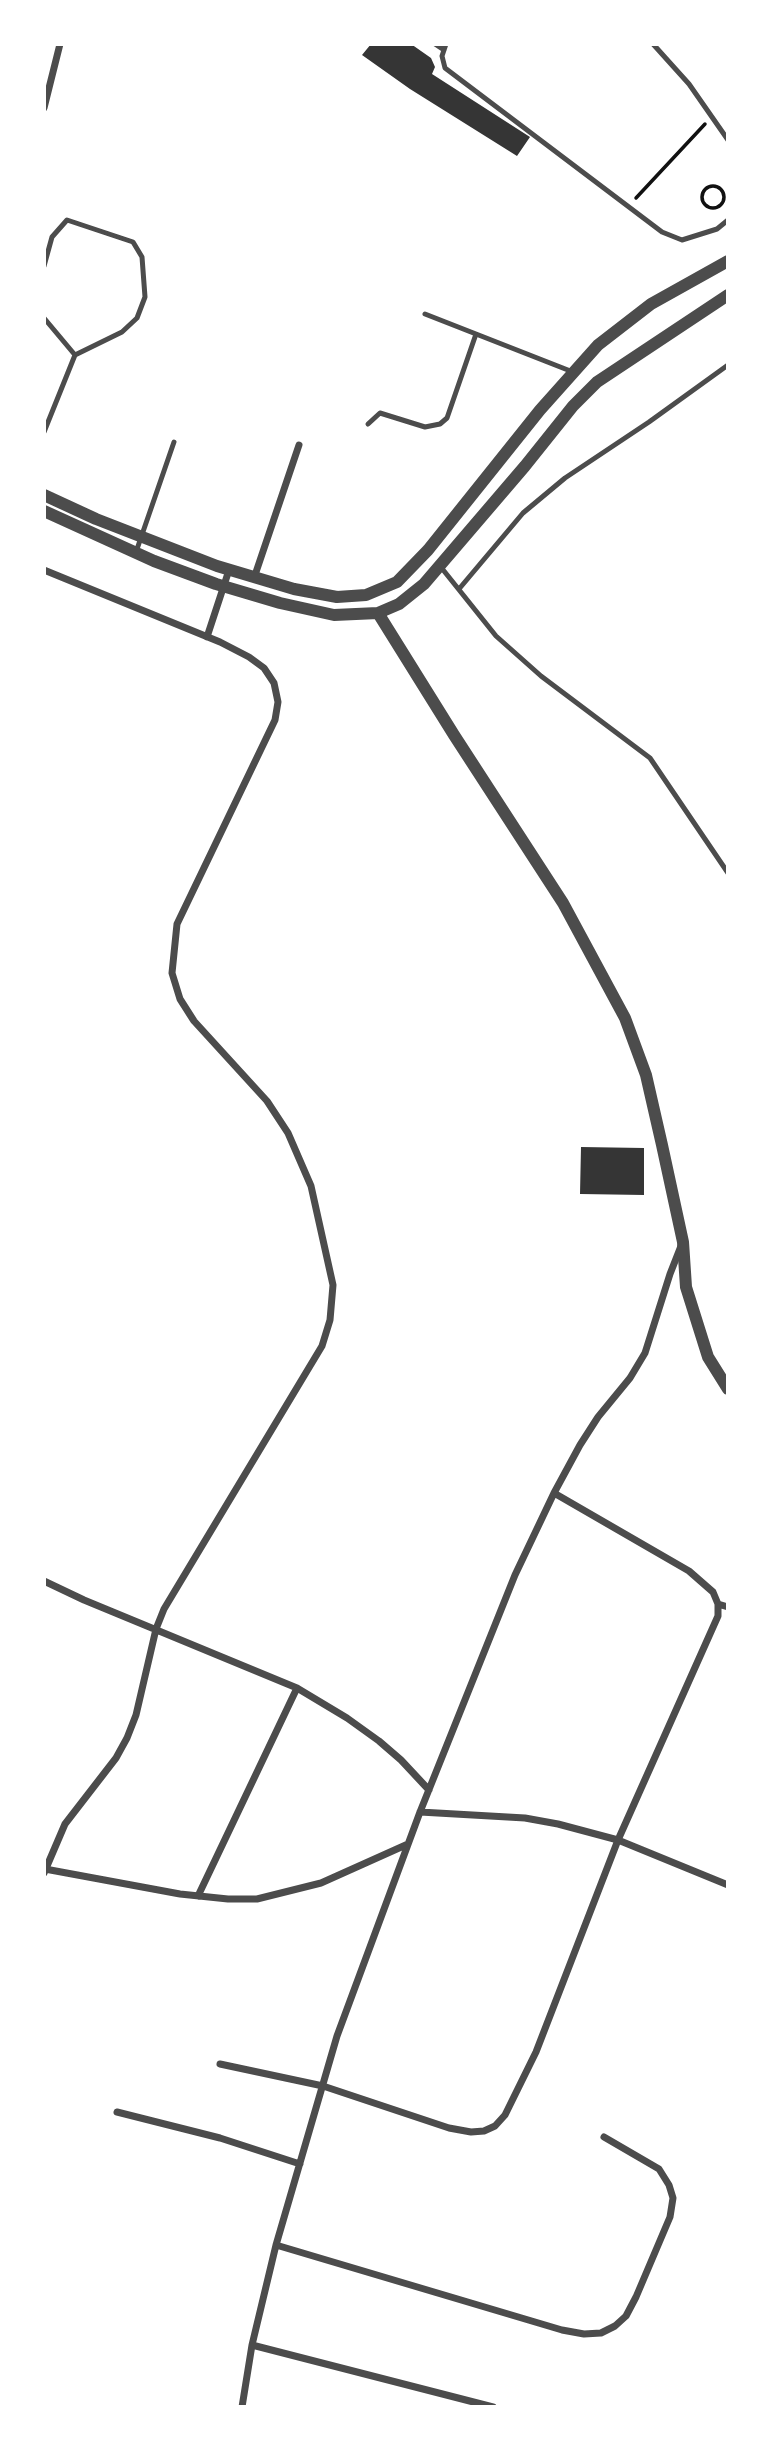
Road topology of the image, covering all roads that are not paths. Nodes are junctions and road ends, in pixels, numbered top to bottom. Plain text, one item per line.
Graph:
1 (60, 44) edge
2 (435, 44) edge
3 (653, 44) edge
4 (445, 47) edge
5 (44, 108) edge
6 (728, 139) edge
7 (728, 220) edge
8 (728, 261) edge
9 (44, 266) edge
10 (728, 295) edge
11 (425, 314) dead end
12 (44, 318) edge
13 (476, 334) junction
14 (75, 355) junction
15 (728, 365) edge
16 (573, 372) junction
17 (368, 424) dead end
18 (44, 432) edge
19 (174, 442) dead end
20 (299, 445) dead end
21 (44, 495) edge
22 (44, 511) edge
23 (141, 537) junction
24 (136, 552) junction
25 (440, 566) junction
26 (44, 570) edge
27 (229, 570) junction
28 (254, 578) junction
29 (223, 586) junction
30 (459, 589) junction
31 (378, 613) junction
32 (207, 637) junction
33 (728, 873) edge
34 (683, 1242) junction
35 (728, 1389) edge
36 (554, 1493) junction
37 (44, 1581) edge
38 (718, 1604) junction
39 (728, 1607) edge
40 (156, 1629) junction
41 (297, 1688) junction
42 (429, 1790) junction
43 (420, 1812) junction
44 (618, 1840) junction
45 (408, 1844) junction
46 (44, 1871) edge
47 (728, 1885) edge
48 (198, 1896) junction
49 (220, 2064) dead end
50 (323, 2086) junction
51 (117, 2112) dead end
52 (604, 2137) dead end
53 (300, 2164) junction
54 (276, 2245) junction
55 (253, 2345) junction
56 (242, 2407) edge
57 (493, 2407) edge

1 - 5 street
2 - 4 lane
3 - 6 lane
4 - 7 lane
8 - 16 street
9 - 14 lane
10 - 25 street
11 - 13 lane
12 - 14 lane
13 - 16 lane
13 - 17 lane
14 - 18 lane
15 - 30 lane
16 - 28 street
19 - 23 lane
20 - 28 street
21 - 23 street
22 - 24 street
23 - 24 lane
23 - 27 street
24 - 29 street
25 - 30 lane
25 - 31 street
26 - 32 street
27 - 28 street
27 - 29 street
29 - 31 street
29 - 32 street
30 - 33 lane
31 - 34 street
32 - 40 street
34 - 35 street
34 - 36 street
36 - 38 street
36 - 42 street
37 - 40 street
38 - 39 street
38 - 44 street
40 - 41 street
40 - 46 street
41 - 42 street
41 - 48 street
42 - 43 street
43 - 44 street
43 - 45 street
44 - 47 street
44 - 50 street
45 - 48 street
45 - 50 street
46 - 48 street
49 - 50 street
50 - 53 street
51 - 53 street
52 - 54 street
53 - 54 street
54 - 55 street
55 - 56 street
55 - 57 street

